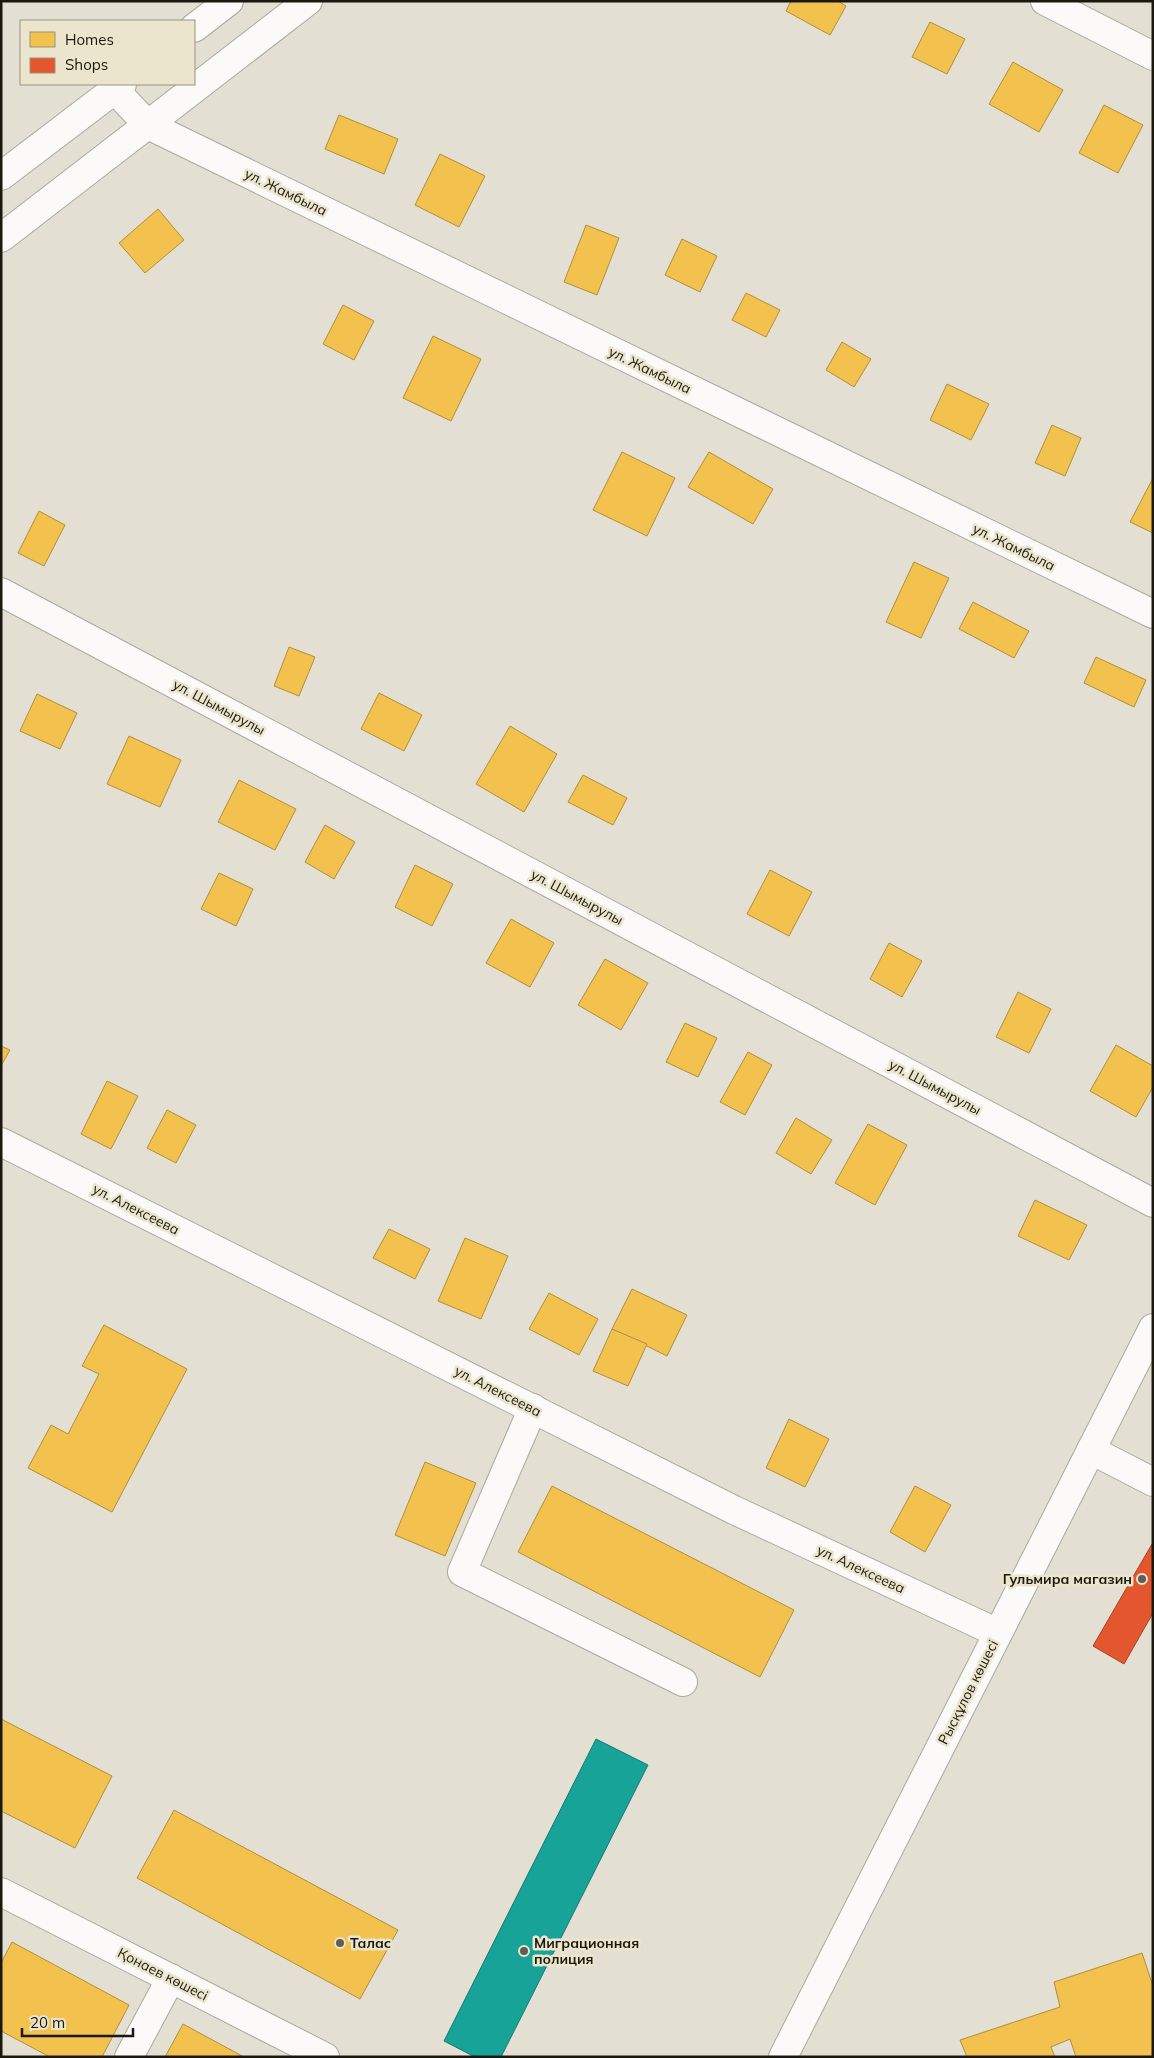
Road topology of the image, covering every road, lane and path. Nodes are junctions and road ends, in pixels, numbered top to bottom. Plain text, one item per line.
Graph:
1 (229, 1) edge
2 (308, 1) edge
3 (1045, 1) edge
4 (195, 27) edge
5 (1153, 56) edge
6 (118, 86) edge
7 (148, 125) junction
8 (1, 176) edge
9 (1, 238) edge
10 (1, 592) edge
11 (1153, 614) edge
12 (1, 1142) edge
13 (1153, 1203) edge
14 (1153, 1328) edge
15 (533, 1408) junction
16 (1091, 1450) junction
17 (1153, 1482) edge
18 (998, 1633) junction
19 (683, 1682) dead end
20 (1, 1892) edge
21 (171, 1978) junction
22 (130, 2057) edge
23 (325, 2057) edge
24 (783, 2057) edge

1 - 4 street
2 - 7 street
3 - 5 street
6 - 7 street
6 - 8 street
7 - 9 street
7 - 11 street, ул. Жамбыла
10 - 13 street, ул. Шымырулы
12 - 15 street, ул. Алексеева
14 - 16 street, Рысқұлов көшесі
15 - 18 street, ул. Алексеева
15 - 19 street
16 - 17 street
16 - 18 street, Рысқұлов көшесі
18 - 24 street, Рысқұлов көшесі
20 - 21 street, Қонаев көшесі
21 - 22 street
21 - 23 street, Қонаев көшесі

